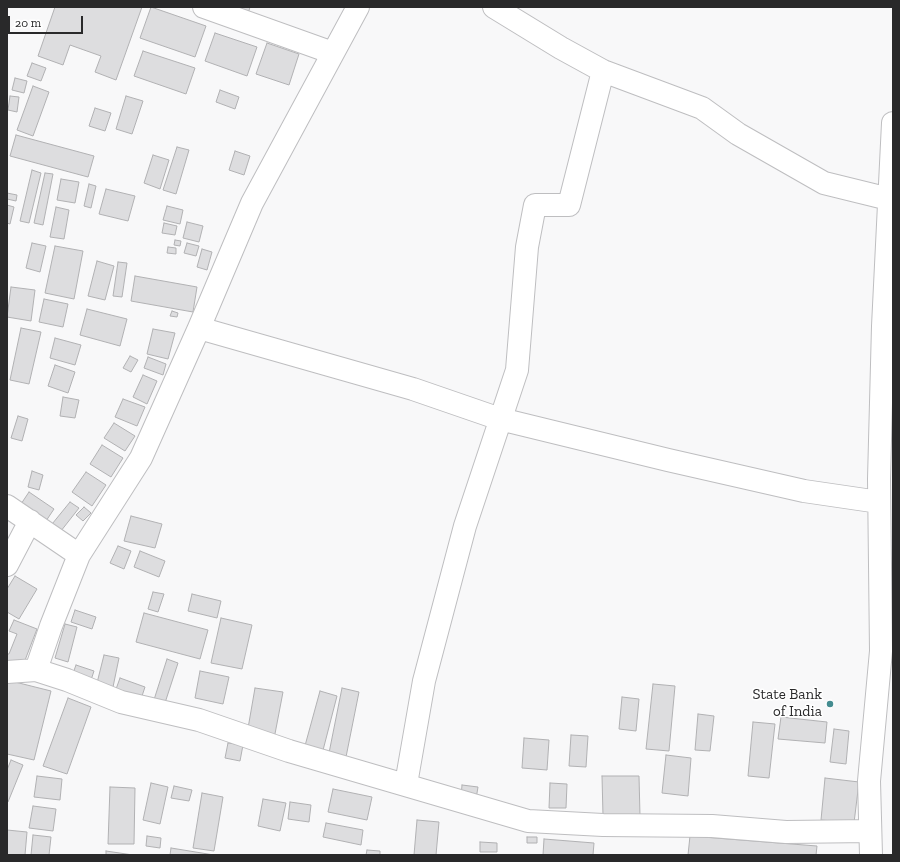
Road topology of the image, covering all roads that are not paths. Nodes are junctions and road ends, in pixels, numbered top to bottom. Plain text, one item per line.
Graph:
1 (204, 7) edge
2 (358, 7) edge
3 (494, 7) edge
4 (333, 53) junction
5 (603, 70) junction
6 (893, 123) edge
7 (889, 199) junction
8 (890, 252) edge
9 (199, 328) junction
10 (500, 419) junction
11 (879, 502) junction
12 (7, 506) edge
13 (30, 521) junction
14 (79, 555) junction
15 (7, 565) edge
16 (887, 637) edge
17 (36, 670) junction
18 (7, 672) edge
19 (406, 784) junction
20 (870, 831) junction
21 (871, 855) edge

1 - 4 street
2 - 4 street
3 - 5 street
4 - 9 street
5 - 7 street
5 - 10 street
6 - 7 street
7 - 8 street
8 - 11 street
9 - 10 street
9 - 14 street
10 - 11 street
10 - 19 street
11 - 16 street
12 - 13 street
13 - 14 street
13 - 15 street
14 - 17 street
16 - 20 street
17 - 18 street
17 - 19 street
19 - 20 street
20 - 21 street

